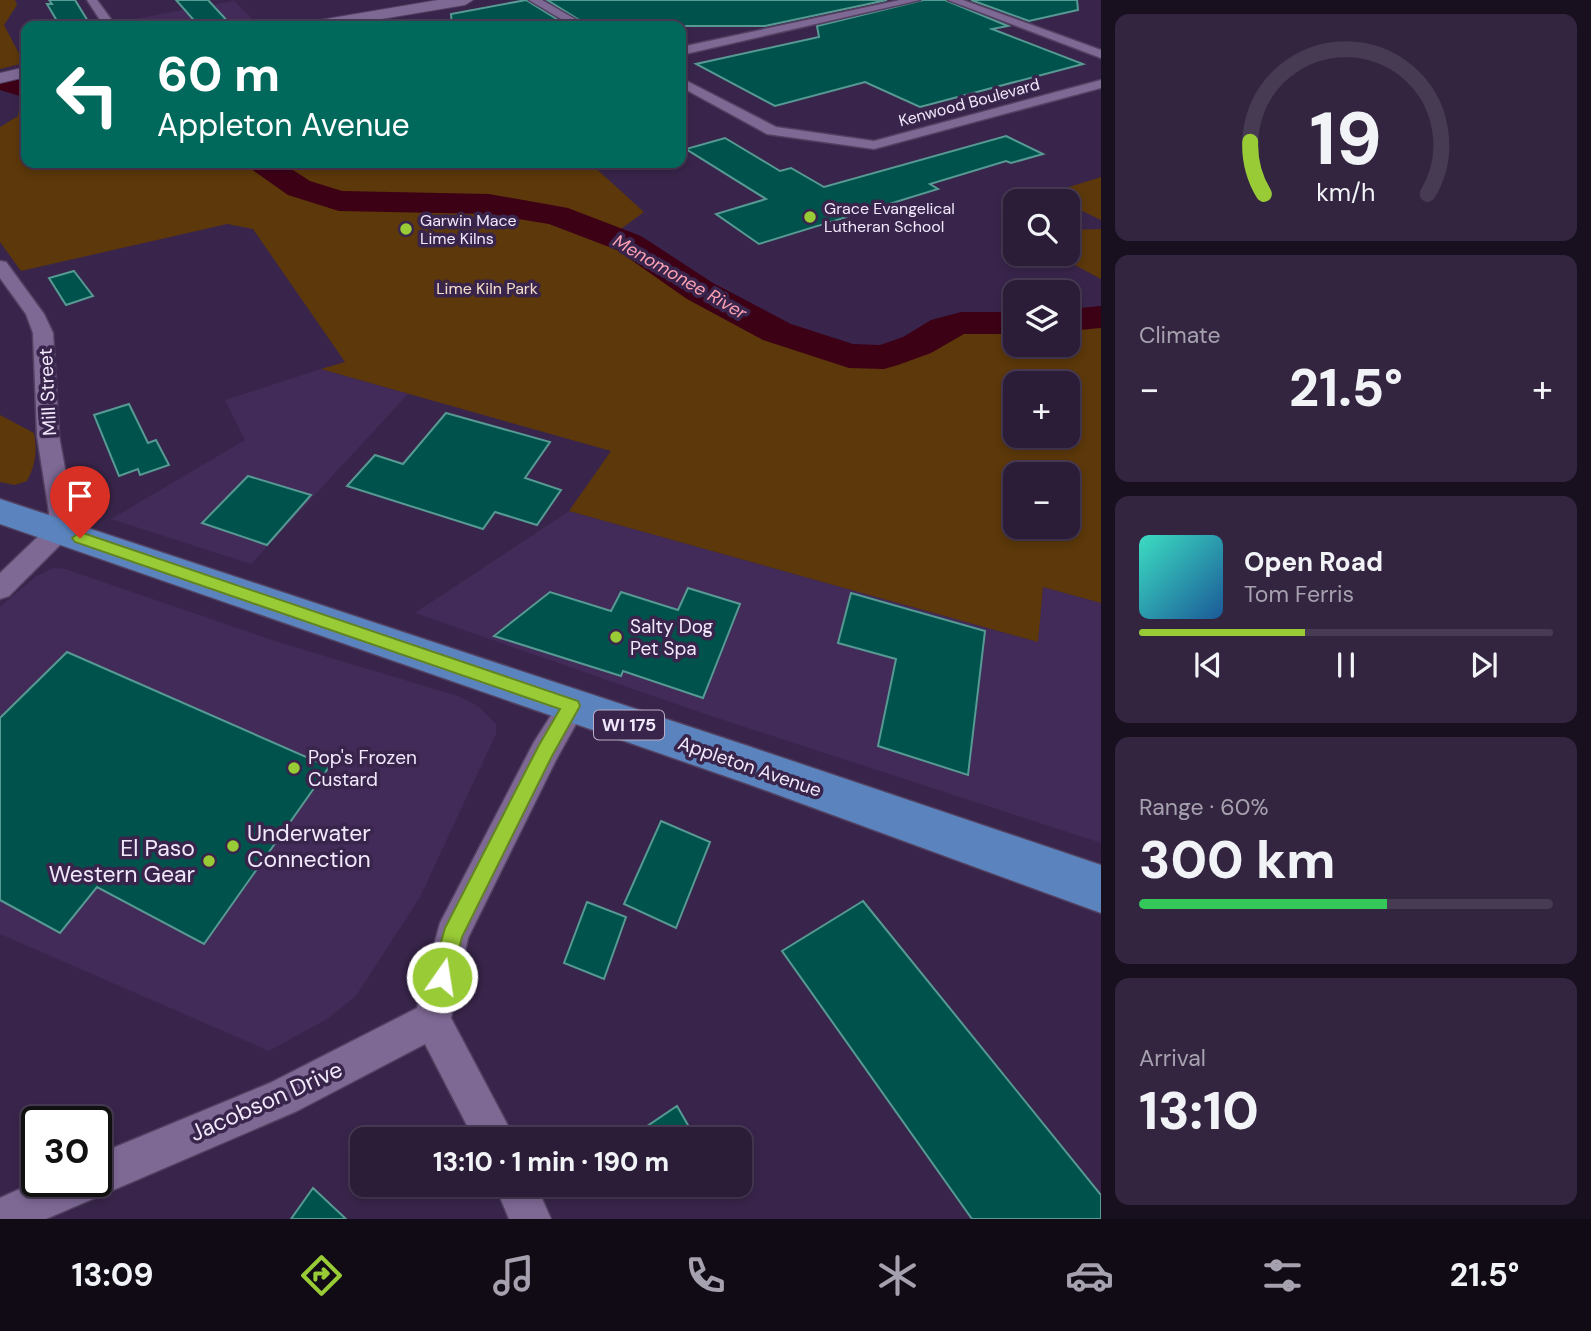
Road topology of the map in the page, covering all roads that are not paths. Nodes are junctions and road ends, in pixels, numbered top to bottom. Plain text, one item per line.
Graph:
1 (92, 0) edge
2 (465, 0) edge
3 (534, 0) edge
4 (915, 0) edge
5 (953, 0) edge
6 (107, 21) edge
7 (343, 21) edge
8 (572, 21) edge
9 (686, 50) edge
10 (1101, 54) edge
11 (21, 73) edge
12 (0, 78) edge
13 (1101, 84) edge
14 (686, 85) edge
15 (0, 265) edge
16 (0, 512) edge
17 (59, 531) junction
18 (0, 589) edge
19 (572, 706) junction
20 (1101, 889) edge
21 (432, 1020) junction
22 (489, 1127) edge
23 (112, 1168) edge
24 (48, 1197) edge
25 (520, 1197) edge
26 (0, 1219) edge
27 (530, 1219) edge

1 - 6 street
2 - 7 main road
3 - 8 street
4 - 9 street
5 - 10 street
11 - 12 main road
13 - 14 street, Kenwood Boulevard
15 - 17 street, Mill Street
16 - 17 main road, Appleton Avenue / WI 175
17 - 18 street
17 - 19 main road, Appleton Avenue / WI 175
19 - 20 main road, Appleton Avenue / WI 175
19 - 21 street
21 - 22 street
21 - 23 street, Jacobson Drive
24 - 26 street
25 - 27 street

